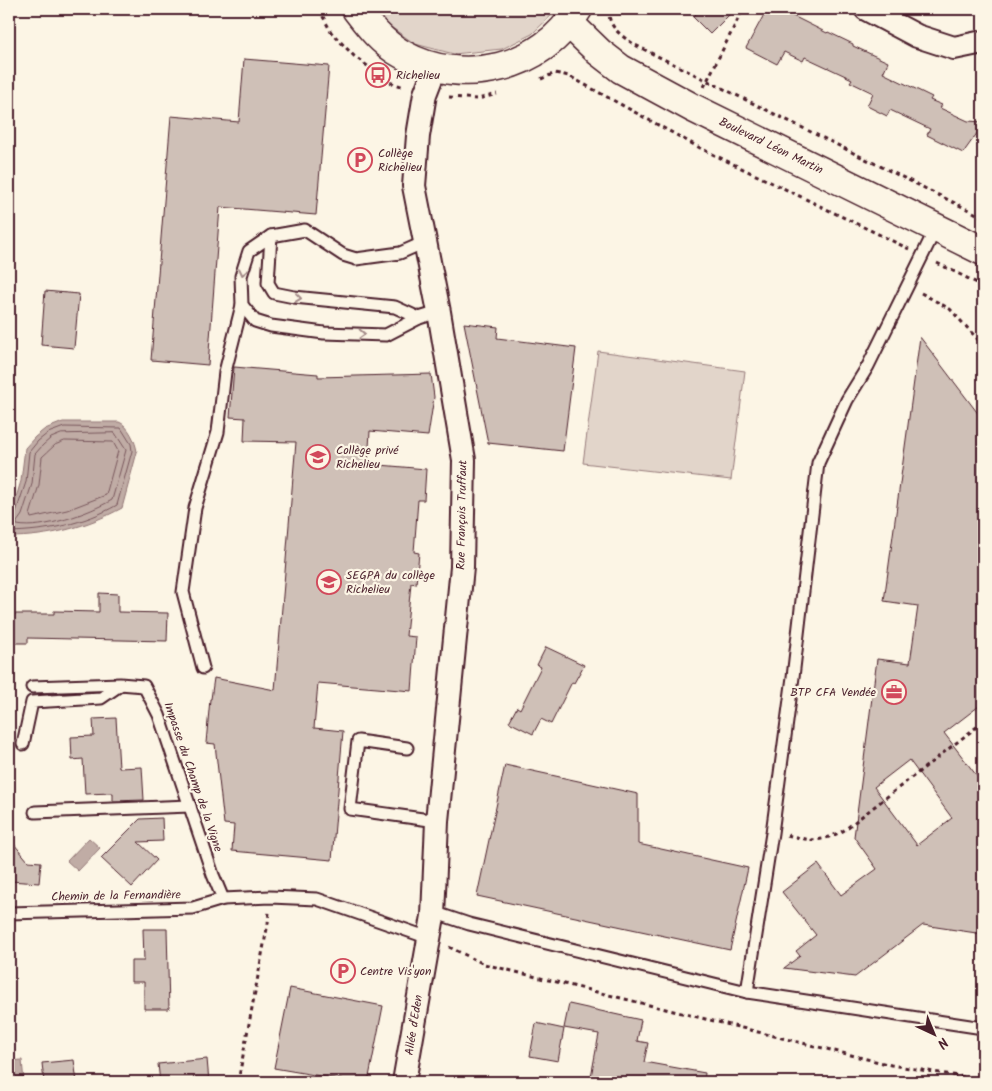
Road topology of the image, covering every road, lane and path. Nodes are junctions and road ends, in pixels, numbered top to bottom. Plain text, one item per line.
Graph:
1 (319, 9) edge
2 (356, 9) edge
3 (609, 9) edge
4 (743, 9) edge
5 (866, 9) edge
6 (574, 16) edge
7 (983, 42) edge
8 (435, 68) junction
9 (540, 79) dead end
10 (707, 81) junction
11 (501, 93) dead end
12 (425, 94) junction
13 (693, 108) junction
14 (983, 217) edge
15 (936, 228) junction
16 (271, 236) junction
17 (425, 242) junction
18 (983, 251) edge
19 (921, 256) junction
20 (907, 285) junction
21 (983, 286) edge
22 (242, 305) junction
23 (429, 315) junction
24 (983, 345) edge
25 (203, 668) dead end
26 (120, 684) junction
27 (32, 687) dead end
28 (983, 722) edge
29 (23, 744) dead end
30 (407, 748) dead end
31 (190, 806) junction
32 (35, 812) dead end
33 (437, 821) junction
34 (772, 832) junction
35 (270, 897) junction
36 (223, 899) junction
37 (9, 912) edge
38 (433, 912) junction
39 (429, 938) junction
40 (747, 992) junction
41 (983, 1028) edge
42 (983, 1080) edge
43 (238, 1082) edge
44 (404, 1082) edge

1 - 12 path
2 - 8 main road
3 - 10 path
4 - 10 path
5 - 7 street
6 - 8 main road
6 - 13 main road, Boulevard Léon Martin
8 - 12 street, Rue François Truffaut
9 - 19 path
10 - 13 path
10 - 14 path
11 - 12 path
12 - 17 street, Rue François Truffaut
13 - 15 main road, Boulevard Léon Martin
15 - 18 main road, Boulevard Léon Martin
15 - 19 lane
16 - 17 lane
16 -> 22 lane
16 -> 23 lane
17 - 23 street, Rue François Truffaut
19 - 20 lane
19 - 21 path
20 - 24 path
20 - 34 lane
22 -> 23 lane
22 - 25 lane
23 - 33 street, Rue François Truffaut
26 - 27 lane, Impasse du Champ de la Vigne
26 - 29 lane
26 - 31 lane, Impasse du Champ de la Vigne
28 - 34 path
30 - 33 lane
31 - 32 lane
31 - 36 lane, Impasse du Champ de la Vigne
33 - 38 street, Rue François Truffaut
34 - 40 lane
35 - 36 lane, Chemin de la Fernandière
35 - 39 lane, Chemin de la Fernandière
35 - 43 path
36 - 37 lane, Chemin de la Fernandière
38 - 39 street, Rue François Truffaut
38 - 40 lane
39 - 42 path
39 - 44 street, Allée d'Eden
40 - 41 lane

